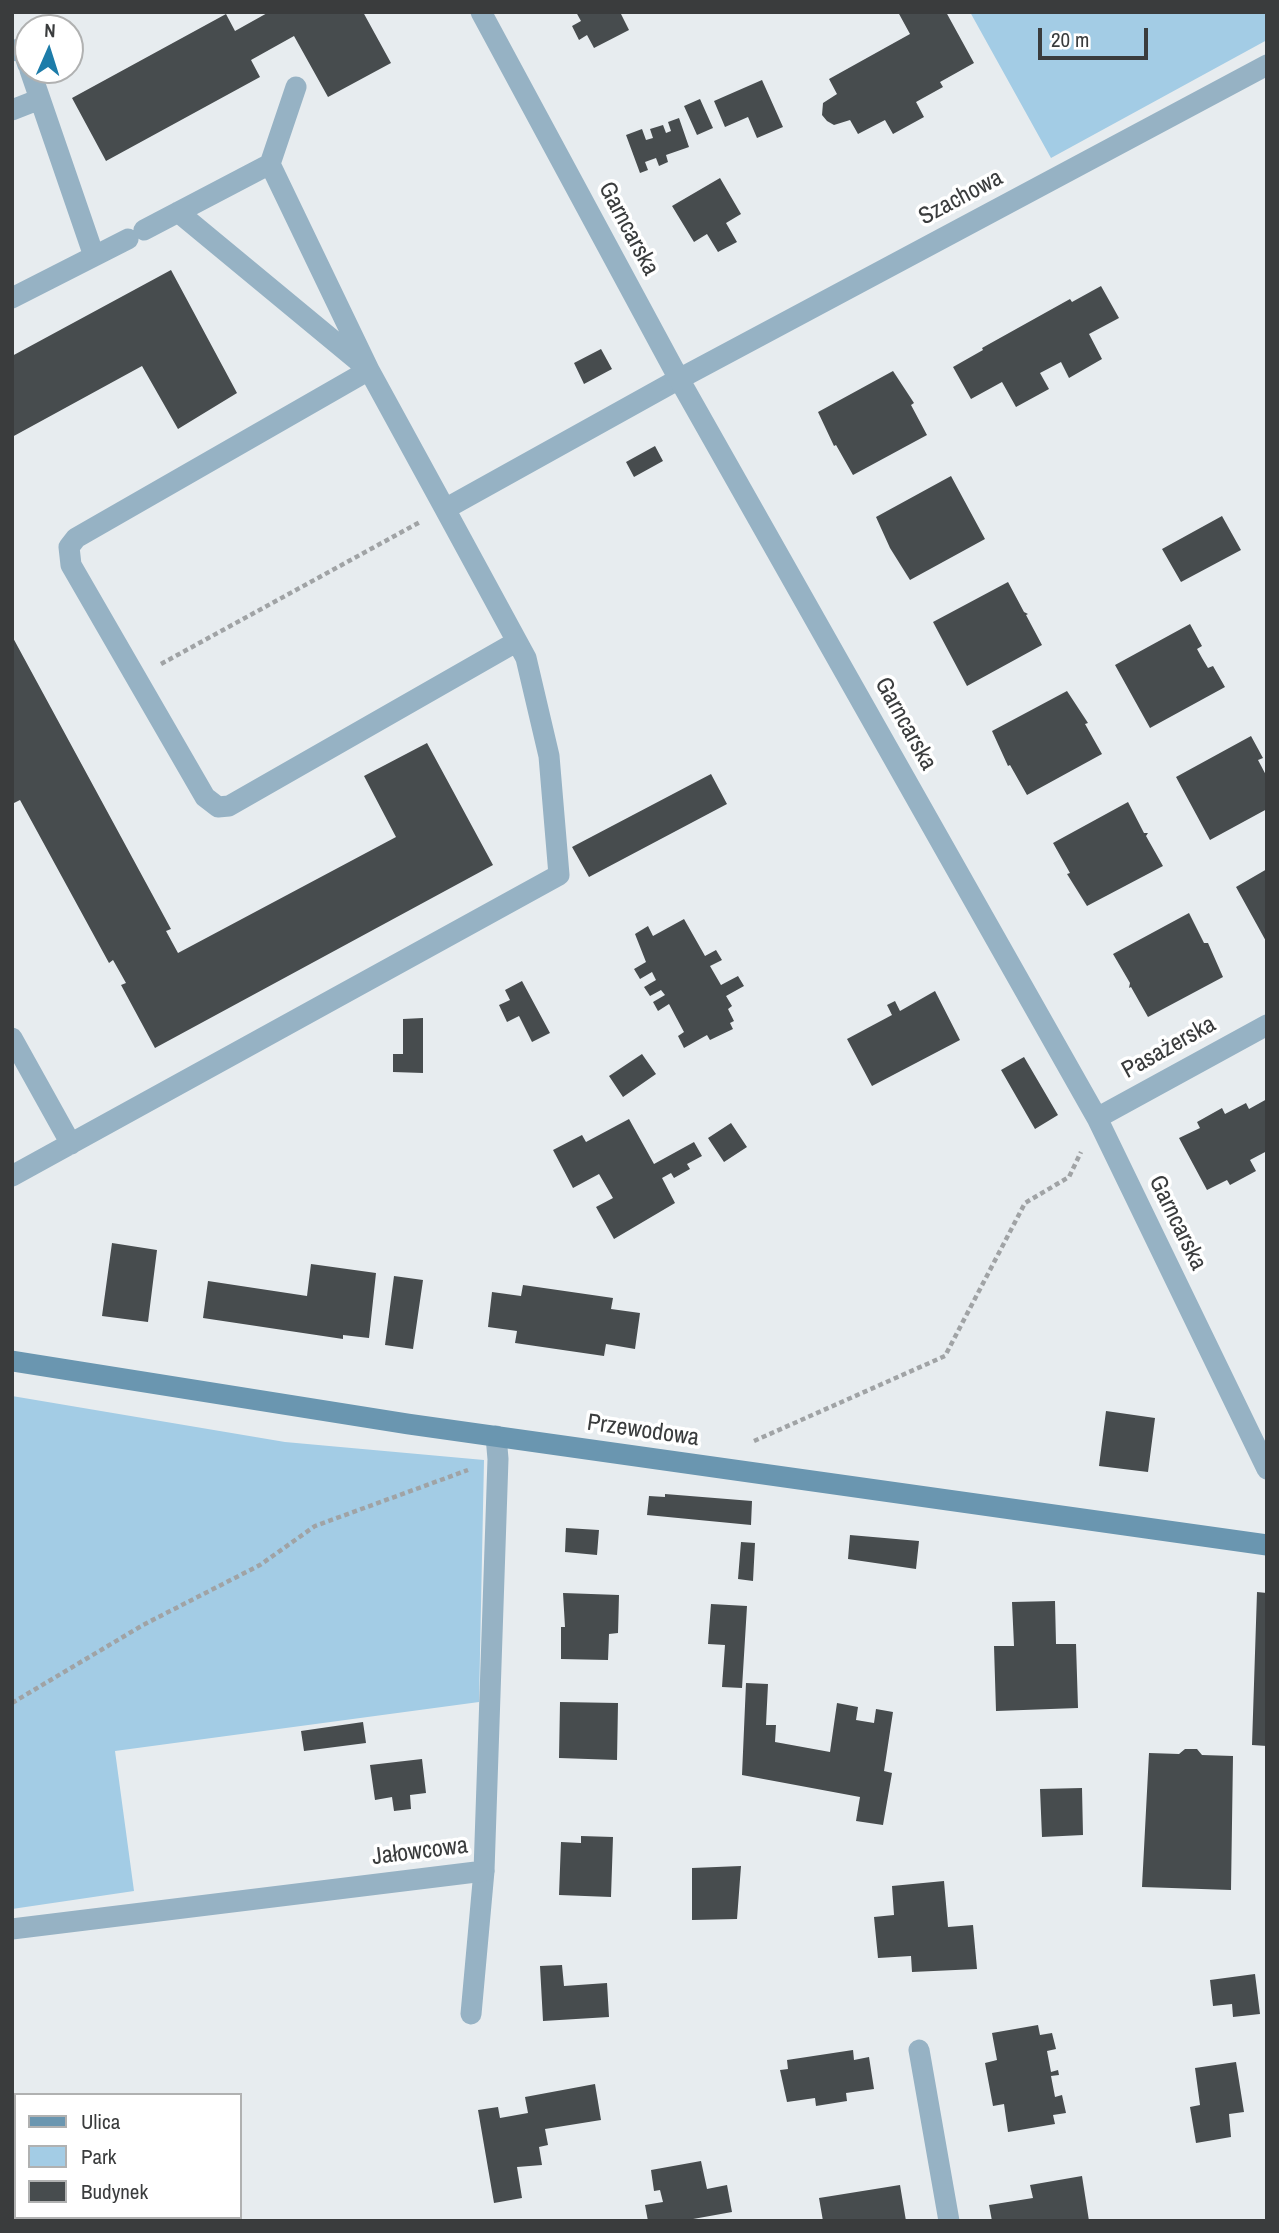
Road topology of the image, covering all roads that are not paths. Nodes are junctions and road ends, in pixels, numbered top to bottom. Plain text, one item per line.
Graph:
1 (481, 12) edge
2 (1267, 65) edge
3 (35, 84) edge
4 (296, 88) dead end
5 (40, 99) junction
6 (12, 110) edge
7 (270, 164) junction
8 (178, 212) junction
9 (94, 256) junction
10 (12, 298) edge
11 (369, 370) junction
12 (679, 379) junction
13 (444, 509) junction
14 (516, 642) junction
15 (1267, 1025) edge
16 (12, 1038) edge
17 (1097, 1118) junction
18 (71, 1144) junction
19 (12, 1176) edge
20 (12, 1361) edge
21 (495, 1436) junction
22 (1267, 1469) edge
23 (1267, 1545) edge
24 (484, 1871) junction
25 (12, 1929) edge
26 (471, 2014) dead end
27 (919, 2050) dead end
28 (948, 2221) edge

1 - 12 street, Garncarska
2 - 12 street, Szachowa
3 - 5 street
4 - 7 street
5 - 6 street
5 - 9 street
7 - 8 street
7 - 11 street
8 - 9 street
8 - 11 street
9 - 10 street
11 - 13 street
11 - 14 street
12 - 13 street, Szachowa
12 - 17 street, Garncarska
13 - 14 street
14 - 18 street
15 - 17 street, Pasażerska
16 - 18 street
17 - 22 street, Garncarska
18 - 19 street
20 - 21 street, Przewodowa
21 - 23 street, Przewodowa
21 - 24 street, Jałowcowa
24 - 25 street, Jałowcowa
24 - 26 street
27 - 28 street

